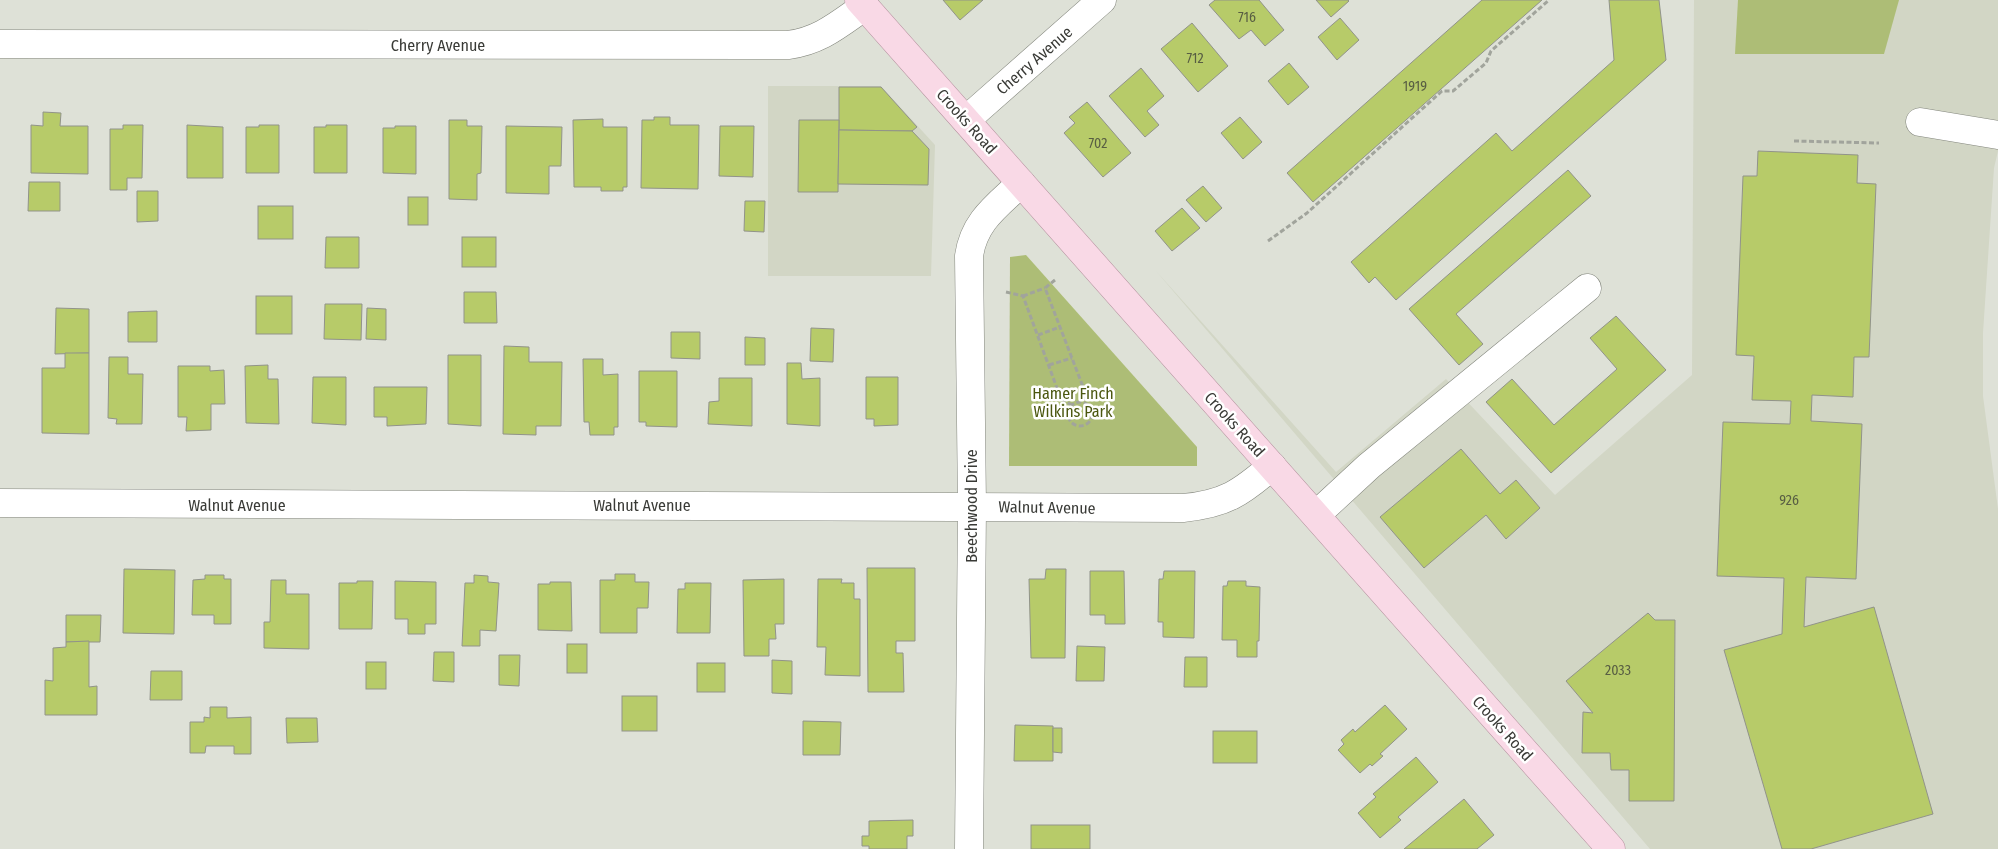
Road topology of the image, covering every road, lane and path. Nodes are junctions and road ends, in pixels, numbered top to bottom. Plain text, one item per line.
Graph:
1 (1102, 0) edge
2 (1549, 0) edge
3 (862, 3) edge
4 (0, 44) edge
5 (966, 120) junction
6 (1920, 122) dead end
7 (1998, 136) edge
8 (1794, 140) dead end
9 (1879, 143) dead end
10 (1022, 183) junction
11 (1268, 241) dead end
12 (1055, 280) dead end
13 (1045, 288) junction
14 (1587, 288) dead end
15 (1006, 292) dead end
16 (1023, 296) junction
17 (1060, 327) junction
18 (1038, 335) junction
19 (1072, 358) junction
20 (1049, 365) junction
21 (1085, 402) junction
22 (1072, 405) junction
23 (1272, 466) junction
24 (0, 503) edge
25 (972, 506) junction
26 (1316, 515) junction
27 (969, 849) edge
28 (1611, 849) edge

1 - 5 street, Cherry Avenue
2 - 11 path
3 - 4 street, Cherry Avenue
3 - 5 main road, Crooks Road
5 - 10 main road, Crooks Road
6 - 7 street
8 - 9 path
10 - 23 main road, Crooks Road
10 - 25 street, Beechwood Drive
12 - 13 path
13 - 16 path
13 - 17 path
14 - 26 street
15 - 16 path
16 - 18 path
17 - 18 path
17 - 19 path
18 - 20 path
19 - 20 path
19 - 21 path
20 - 22 path
21 - 22 path
21 - 22 path
23 - 25 street, Walnut Avenue
23 - 26 main road, Crooks Road
24 - 25 street, Walnut Avenue
25 - 27 street, Beechwood Drive
26 - 28 main road, Crooks Road

